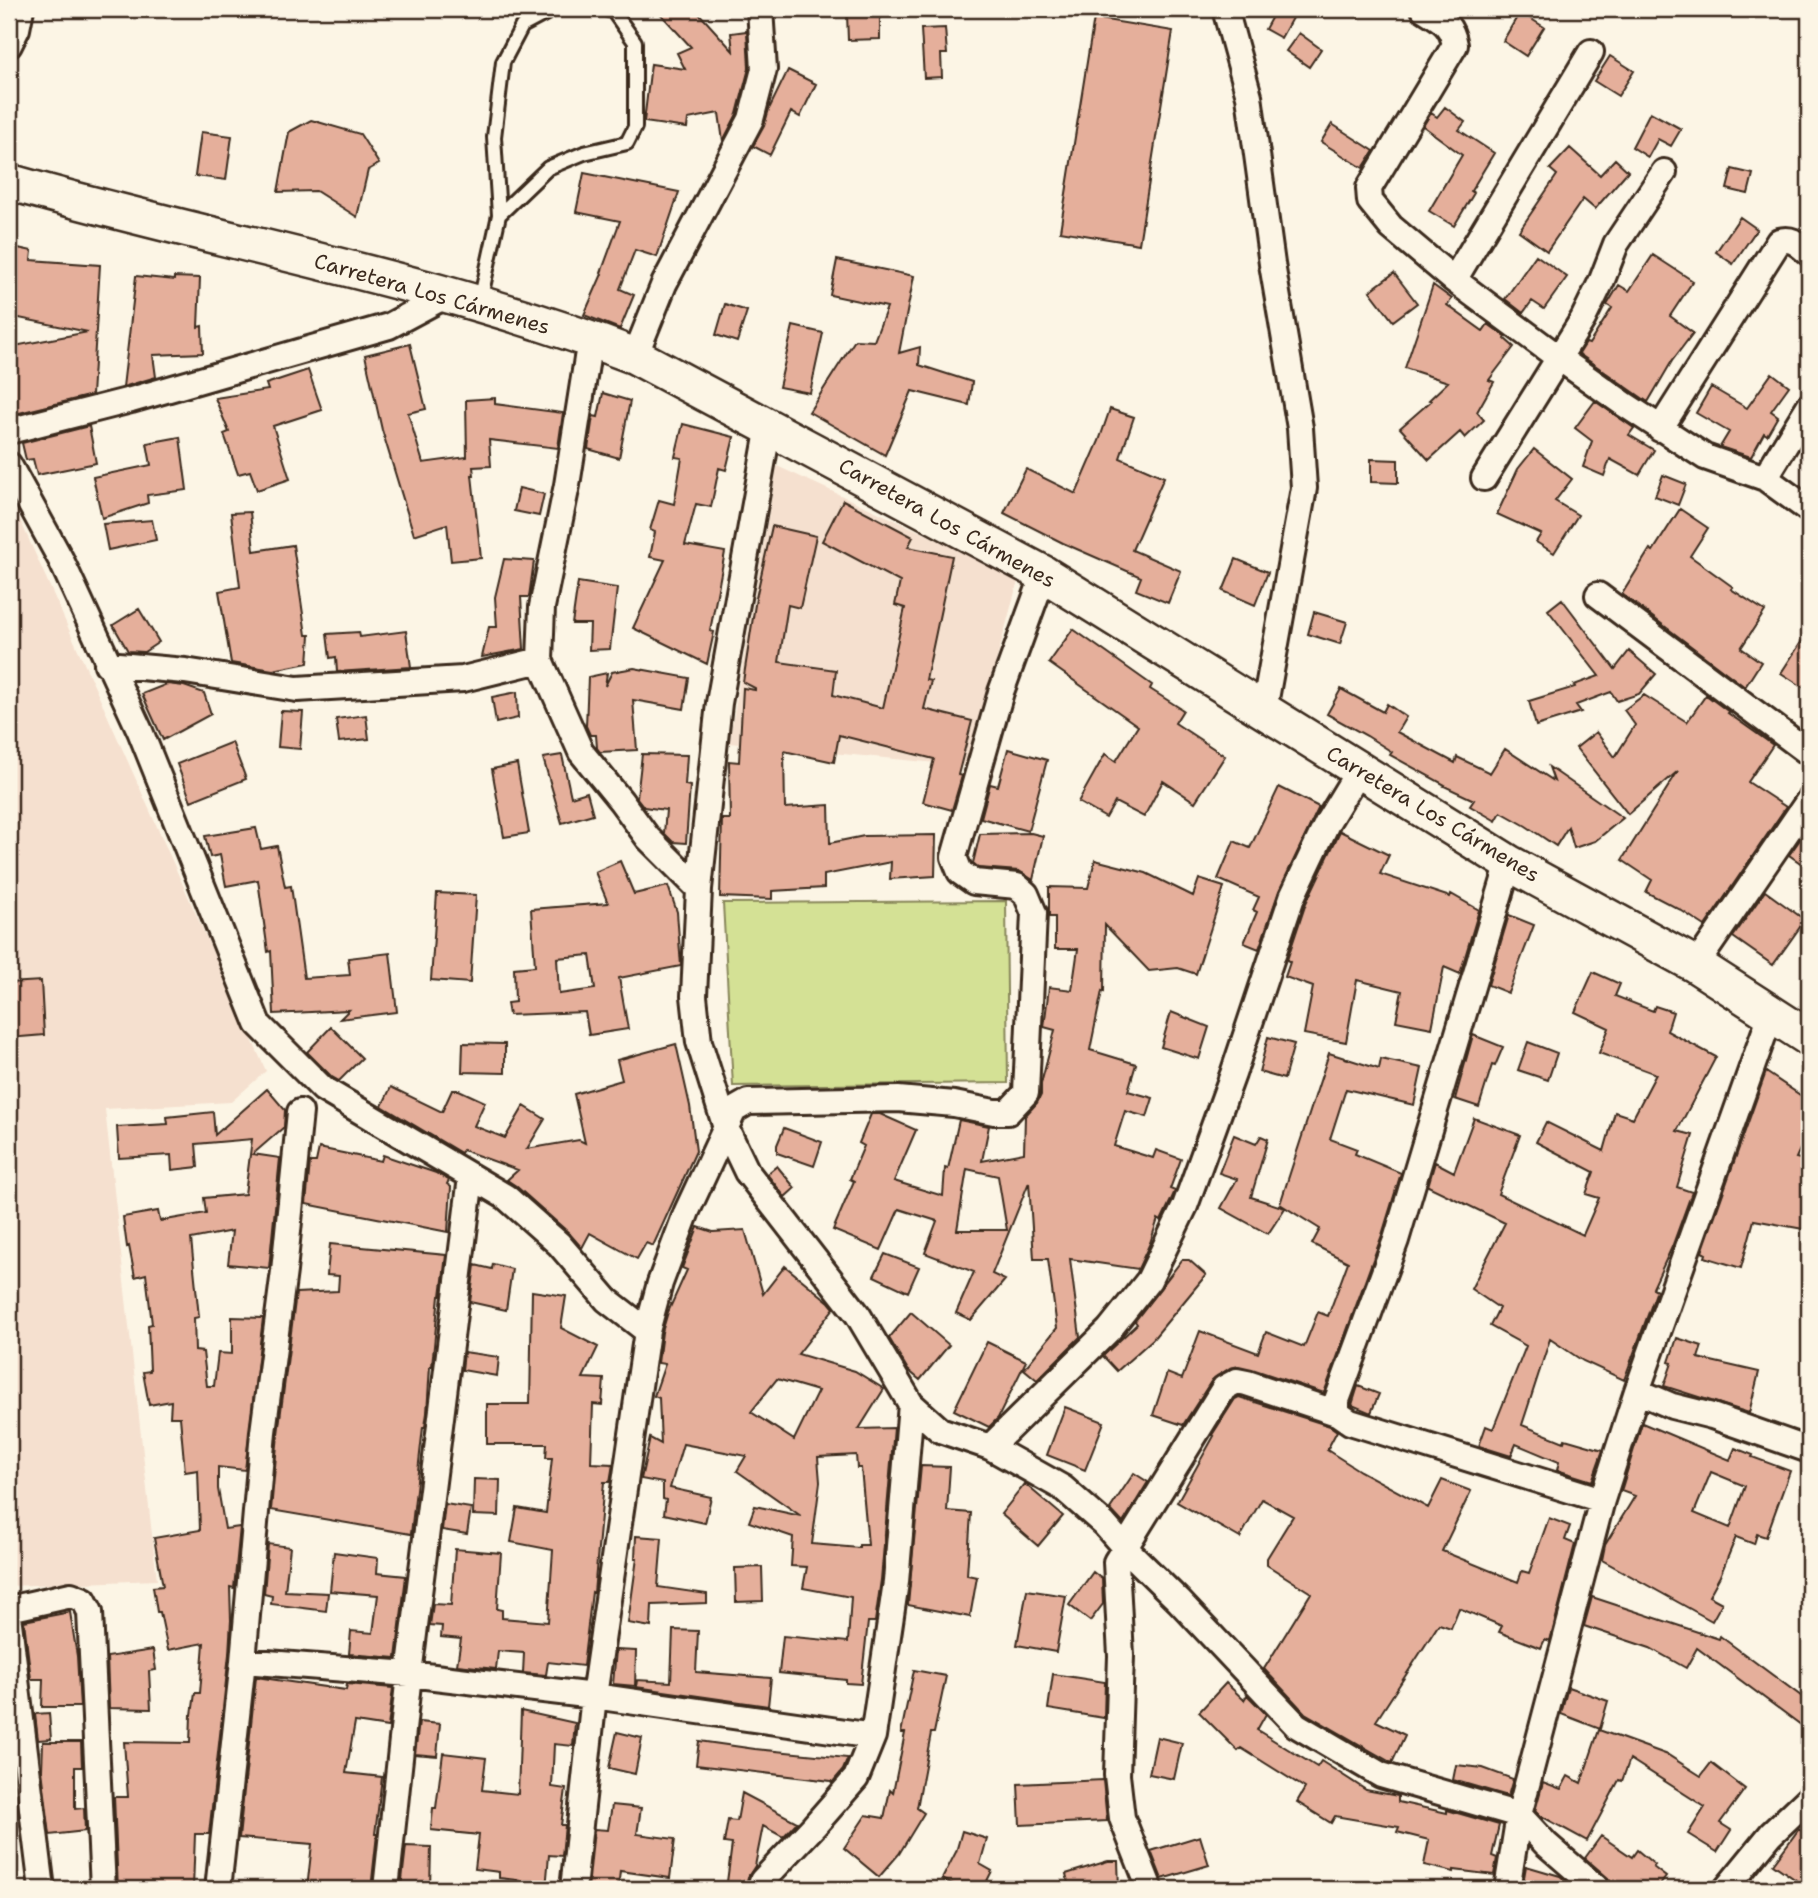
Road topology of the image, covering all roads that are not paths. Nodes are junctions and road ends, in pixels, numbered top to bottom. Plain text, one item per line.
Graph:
1 (21, 9) edge
2 (554, 9) edge
3 (605, 9) edge
4 (760, 9) edge
5 (1225, 9) edge
6 (1424, 9) edge
7 (9, 45) edge
8 (1591, 51) dead end
9 (1664, 172) dead end
10 (9, 182) edge
11 (499, 215) junction
12 (1809, 253) edge
13 (1454, 280) junction
14 (463, 300) junction
15 (590, 339) junction
16 (635, 356) junction
17 (1559, 358) junction
18 (1809, 406) edge
19 (769, 426) junction
20 (1661, 429) junction
21 (9, 431) edge
22 (9, 465) edge
23 (1484, 478) dead end
24 (1765, 478) junction
25 (1809, 510) edge
26 (1044, 575) junction
27 (1598, 595) dead end
28 (540, 660) junction
29 (107, 664) junction
30 (1264, 710) junction
31 (1809, 754) edge
32 (1359, 770) junction
33 (1809, 800) edge
34 (1508, 863) junction
35 (699, 889) junction
36 (1696, 965) junction
37 (1771, 1014) junction
38 (1809, 1038) edge
39 (300, 1112) dead end
40 (726, 1128) junction
41 (471, 1178) junction
42 (648, 1331) junction
43 (1637, 1391) junction
44 (911, 1404) junction
45 (1337, 1413) junction
46 (990, 1447) junction
47 (1809, 1450) edge
48 (1602, 1500) junction
49 (1124, 1547) junction
50 (9, 1609) edge
51 (9, 1623) edge
52 (243, 1661) junction
53 (409, 1674) junction
54 (594, 1696) junction
55 (873, 1736) junction
56 (1809, 1798) edge
57 (1519, 1815) junction
58 (42, 1889) edge
59 (103, 1889) edge
60 (218, 1889) edge
61 (386, 1889) edge
62 (573, 1889) edge
63 (760, 1889) edge
64 (1150, 1889) edge
65 (1507, 1889) edge
66 (1598, 1889) edge
67 (1726, 1889) edge

1 - 7 street
2 - 11 lane
3 - 11 lane
4 - 16 street
5 - 30 street
6 - 13 street
8 - 13 street
9 - 17 street
10 - 14 main road, Carretera Los Cármenes
11 - 14 lane
12 - 20 street
13 - 17 street
14 - 15 main road, Carretera Los Cármenes
14 - 21 street
15 - 16 main road, Carretera Los Cármenes
15 - 28 street
16 - 19 main road, Carretera Los Cármenes
17 - 20 street
17 - 23 street
18 - 24 street
19 - 26 main road, Carretera Los Cármenes
19 - 35 street
20 - 24 street
22 - 29 street
24 - 25 street
26 - 30 main road, Carretera Los Cármenes
26 - 40 street
27 - 31 street
28 - 29 street
28 - 35 street
29 - 41 street
30 - 32 main road, Carretera Los Cármenes
32 - 34 main road, Carretera Los Cármenes
32 - 46 street
33 - 36 street
34 - 36 main road, Carretera Los Cármenes
34 - 45 street
35 - 40 street
36 - 37 main road, Carretera Los Cármenes
37 - 38 main road, Carretera Los Cármenes
37 - 43 street
39 - 52 street
40 - 42 street
40 - 44 street
41 - 42 street
41 - 53 street
42 - 54 street
43 - 47 street
43 - 48 street
44 - 46 street
44 - 55 street
45 - 48 street
45 - 49 street
46 - 49 street
48 - 57 street
49 - 57 street
49 - 64 street
50 - 59 street
51 - 58 street
52 - 53 street
52 - 60 street
53 - 54 street
53 - 61 street
54 - 55 street
54 - 62 street
55 - 63 street
56 - 67 street
57 - 65 street
57 - 66 street

